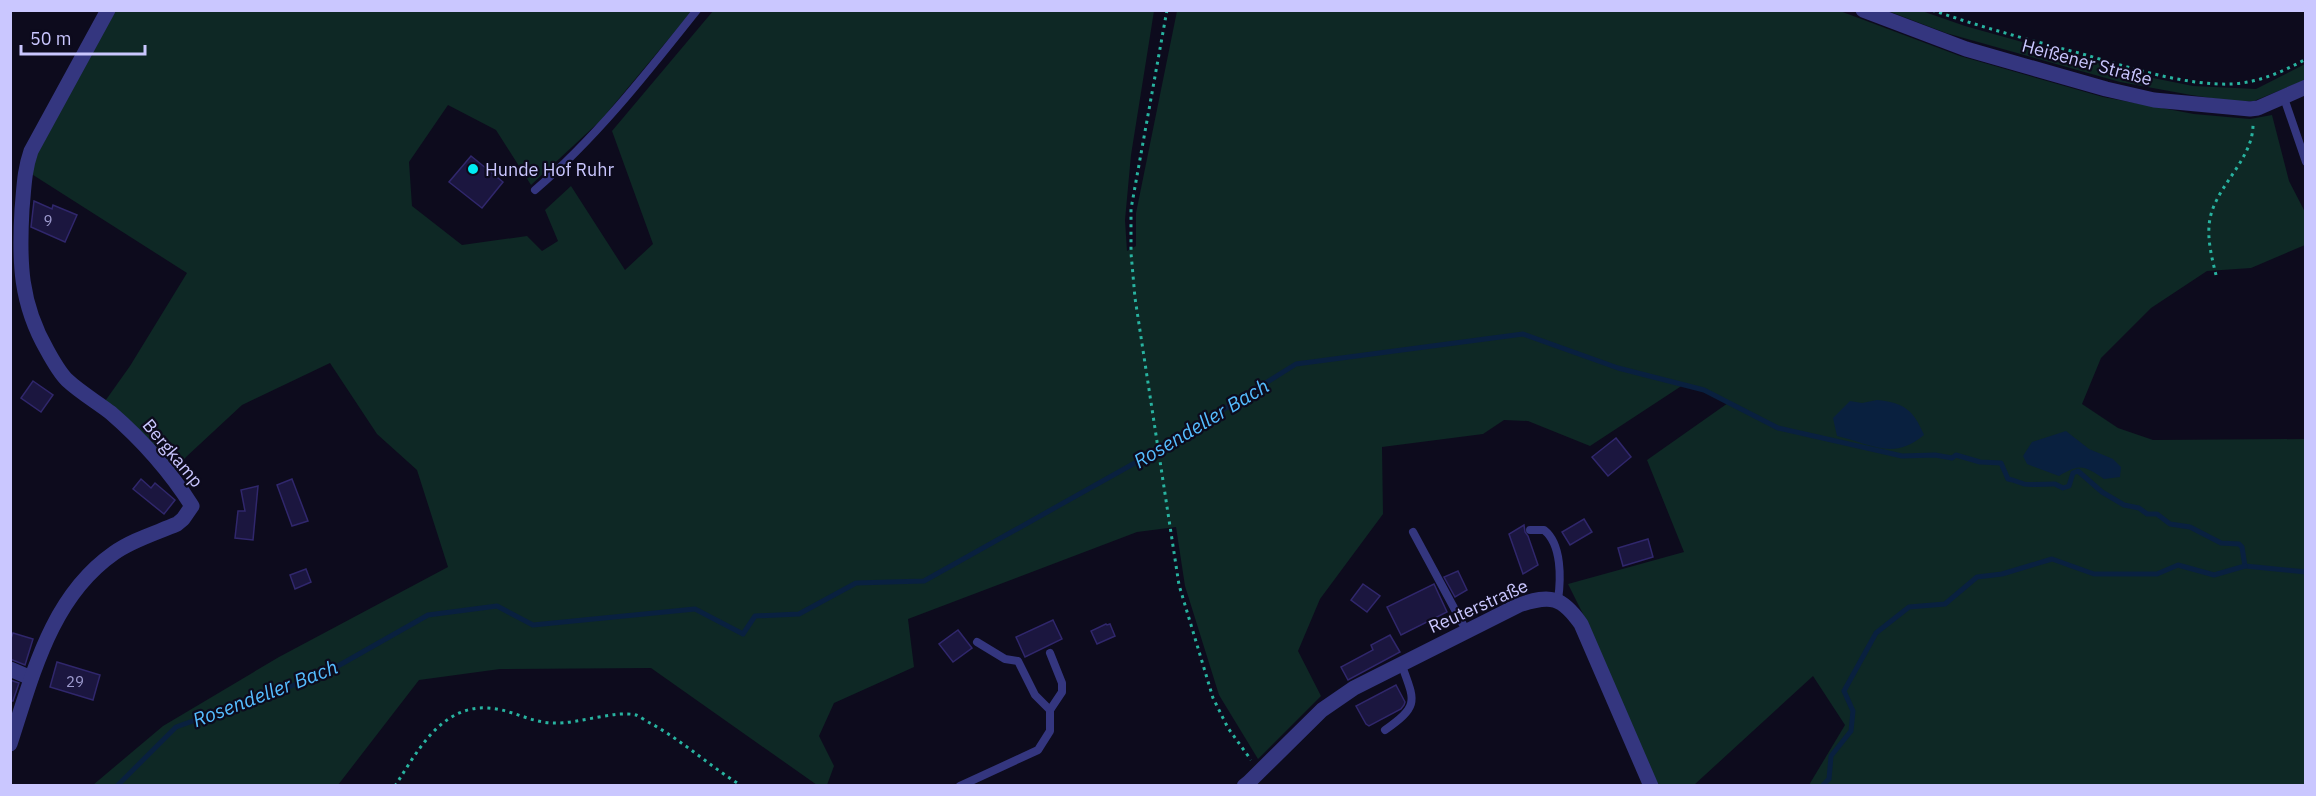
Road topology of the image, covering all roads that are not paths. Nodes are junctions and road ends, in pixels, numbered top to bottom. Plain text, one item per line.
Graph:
1 (108, 10) edge
2 (697, 10) edge
3 (1863, 10) edge
4 (2306, 87) edge
5 (2284, 98) junction
6 (2306, 162) edge
7 (16, 182) edge
8 (535, 190) dead end
9 (1530, 530) dead end
10 (1413, 532) dead end
11 (1558, 600) junction
12 (1467, 632) junction
13 (977, 642) dead end
14 (1050, 653) dead end
15 (1401, 663) junction
16 (10, 669) edge
17 (31, 678) junction
18 (1050, 710) junction
19 (1385, 729) dead end
20 (10, 744) edge
21 (1251, 781) edge
22 (960, 786) edge
23 (1652, 786) edge

1 - 7 street, Bergkamp
2 - 8 lane
3 - 5 street, Heißener Straße
4 - 5 street, Heißener Straße
5 - 6 lane
7 - 17 street, Bergkamp
9 - 11 lane
10 - 12 lane
11 - 12 street, Reuterstraße
11 - 23 street
12 - 15 street, Reuterstraße
13 - 18 lane
14 - 18 lane
15 - 19 lane
15 - 21 street, Reuterstraße
16 - 17 street
17 - 20 street, Bergkamp
18 - 22 lane

